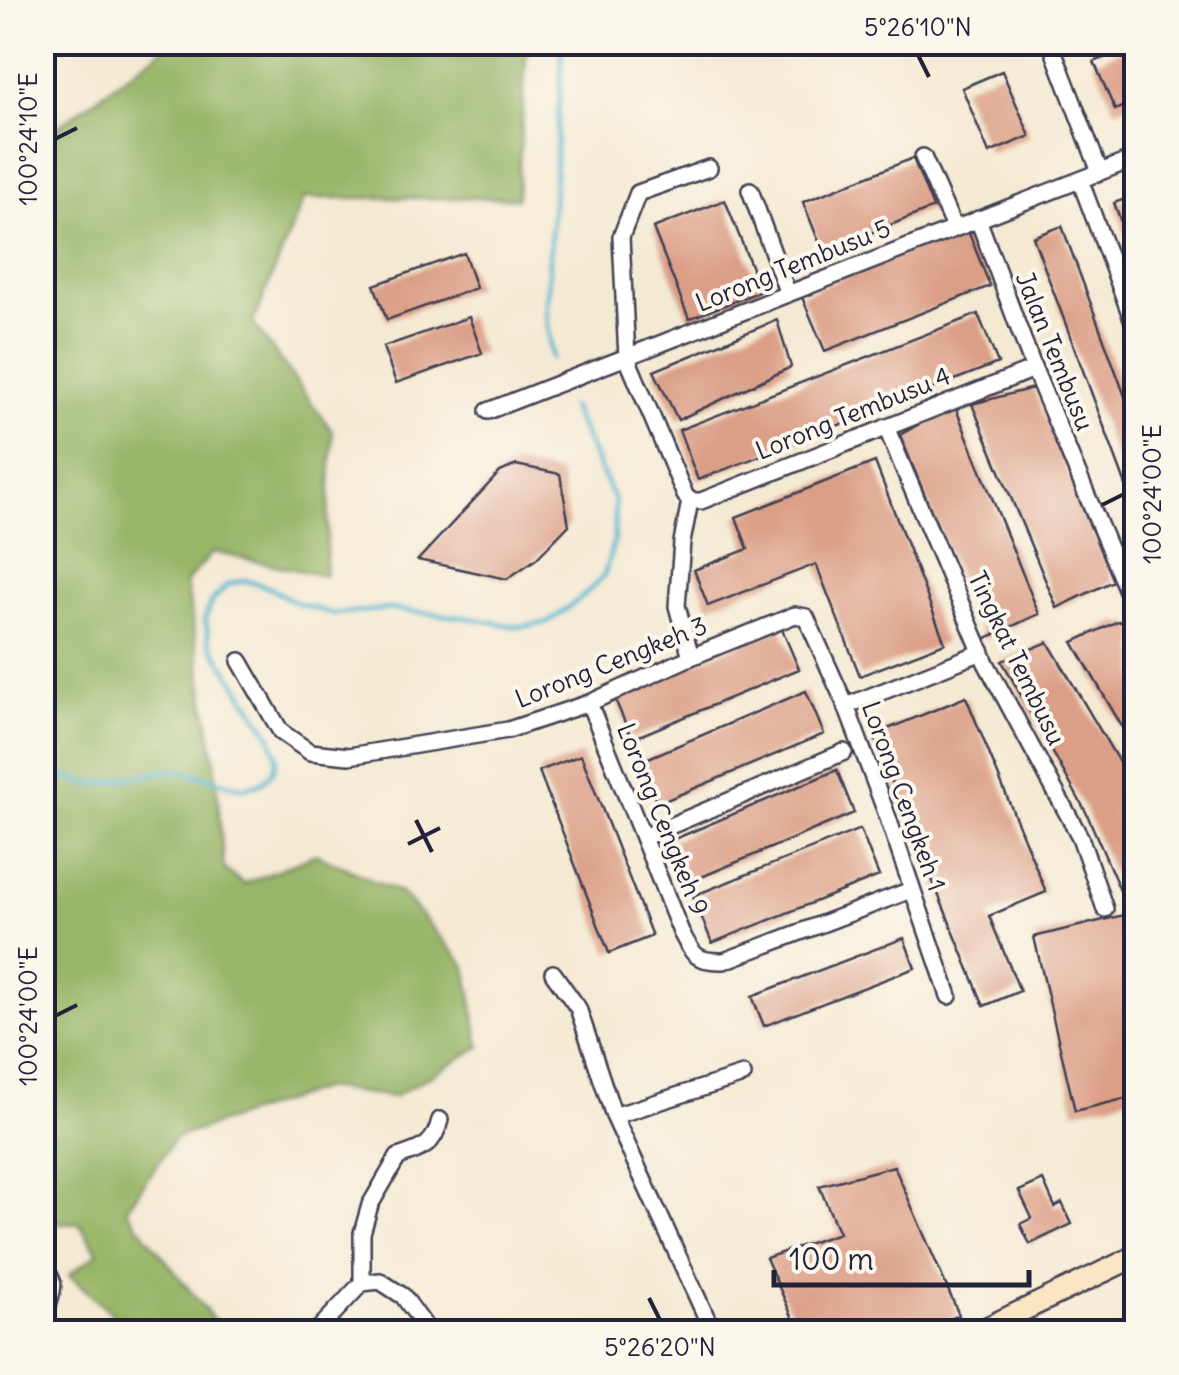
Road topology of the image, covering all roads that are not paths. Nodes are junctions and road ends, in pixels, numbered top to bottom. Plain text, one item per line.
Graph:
1 (1053, 43) edge
2 (923, 156) dead end
3 (1136, 158) edge
4 (709, 168) dead end
5 (1100, 172) junction
6 (1080, 180) junction
7 (750, 190) dead end
8 (978, 220) junction
9 (954, 228) junction
10 (788, 294) junction
11 (1136, 328) edge
12 (626, 358) junction
13 (1034, 369) junction
14 (488, 412) dead end
15 (886, 427) junction
16 (690, 500) junction
17 (1132, 589) edge
18 (1136, 609) edge
19 (806, 617) joint
20 (982, 652) junction
21 (691, 657) junction
22 (240, 661) dead end
23 (589, 703) junction
24 (846, 706) junction
25 (844, 752) dead end
26 (644, 837) junction
27 (911, 890) junction
28 (1105, 909) dead end
29 (554, 972) dead end
30 (949, 996) dead end
31 (743, 1075) dead end
32 (614, 1116) junction
33 (440, 1120) dead end
34 (1136, 1256) edge
35 (42, 1266) edge
36 (362, 1283) junction
37 (48, 1332) edge
38 (316, 1332) edge
39 (430, 1332) edge
40 (713, 1332) edge
41 (978, 1332) edge

1 - 5 street
2 - 9 street
3 - 5 street, Lorong Tembusu 5
4 - 12 street
5 - 6 street, Lorong Tembusu 5
6 - 8 street, Lorong Tembusu 5
6 - 11 street
7 - 10 street
8 - 9 street, Lorong Tembusu 5
8 - 13 street, Jalan Tembusu
9 - 10 street, Lorong Tembusu 5
10 - 12 street, Lorong Tembusu 5
12 - 14 street, Lorong Tembusu 5
12 - 16 street
13 - 15 street, Lorong Tembusu 4
13 - 17 street, Jalan Tembusu
15 - 16 street, Lorong Tembusu 4
15 - 20 street, Tingkat Tembusu
16 - 21 street
17 - 18 street, Jalan Tembusu
19 - 21 street, Lorong Cengkeh 3
19 - 24 street, Lorong Cengkeh 1
20 - 24 street
20 - 28 street, Tingkat Tembusu
21 - 23 street, Lorong Cengkeh 3
22 - 23 street, Lorong Cengkeh 3
23 - 26 street, Lorong Cengkeh 9
24 - 27 street, Lorong Cengkeh 1
25 - 26 street
26 - 27 street, Lorong Cengkeh 9
27 - 30 street, Lorong Cengkeh 1
29 - 32 street
31 - 32 street
32 - 40 street
33 - 36 street
34 - 41 main road
35 - 37 street
36 - 38 street
36 - 39 street

